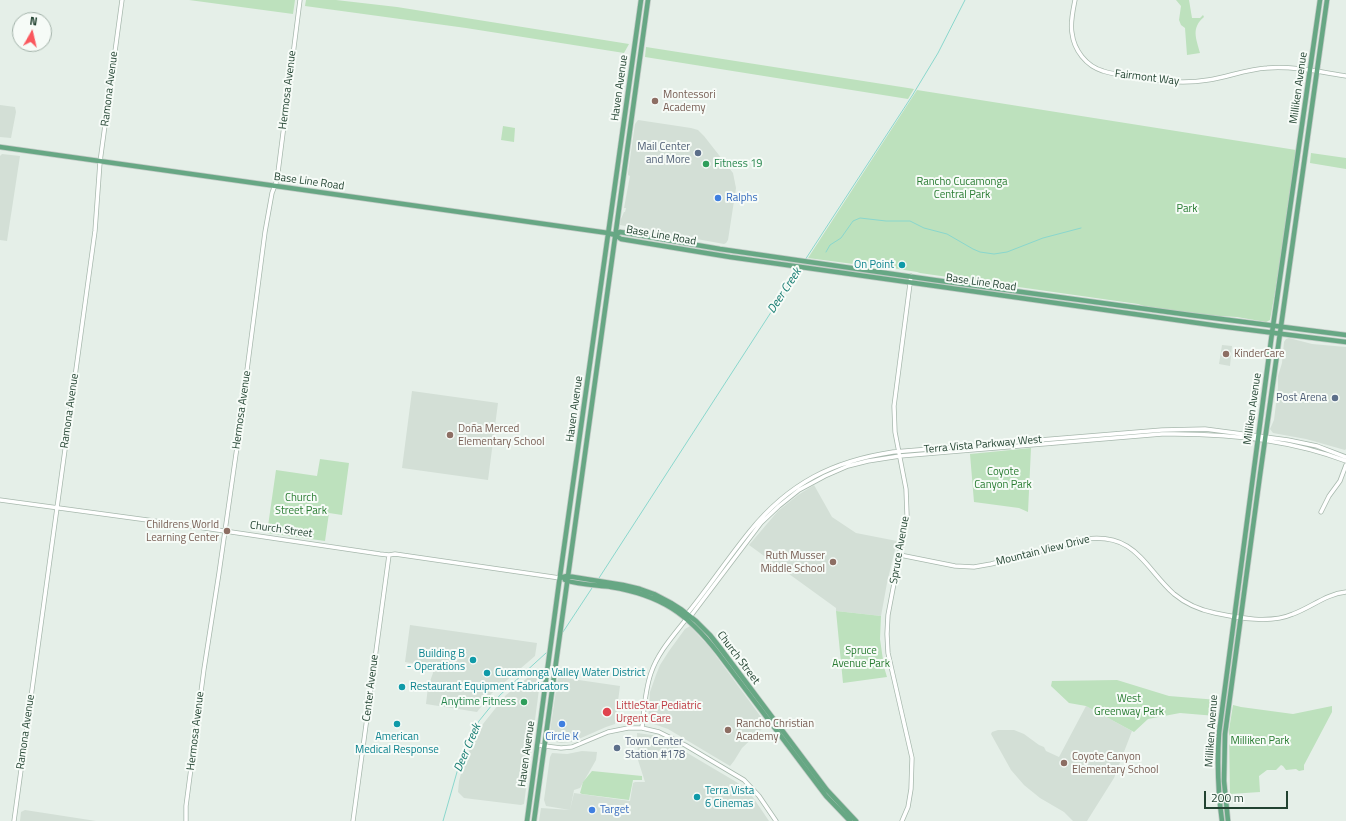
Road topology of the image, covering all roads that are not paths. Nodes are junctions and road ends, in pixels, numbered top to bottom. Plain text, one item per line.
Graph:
1 (122, 0) edge
2 (300, 0) edge
3 (641, 0) edge
4 (648, 0) edge
5 (1075, 0) edge
6 (1320, 0) edge
7 (1327, 0) edge
8 (1310, 70) junction
9 (1317, 72) junction
10 (1346, 76) edge
11 (0, 147) edge
12 (100, 162) junction
13 (274, 187) junction
14 (608, 233) junction
15 (615, 234) junction
16 (911, 276) junction
17 (911, 282) junction
18 (1274, 325) junction
19 (1281, 326) junction
20 (1272, 333) junction
21 (1280, 334) junction
22 (1346, 335) edge
23 (1346, 342) edge
24 (1258, 438) junction
25 (1266, 439) junction
26 (900, 454) junction
27 (1346, 457) edge
28 (1346, 462) edge
29 (1346, 465) edge
30 (0, 500) edge
31 (57, 508) junction
32 (1321, 512) dead end
33 (225, 531) junction
34 (389, 555) junction
35 (900, 555) junction
36 (560, 578) junction
37 (567, 579) junction
38 (1346, 592) edge
39 (688, 616) junction
40 (1234, 616) junction
41 (1241, 617) junction
42 (642, 728) junction
43 (537, 745) junction
44 (545, 746) junction
45 (14, 821) edge
46 (186, 821) edge
47 (353, 821) edge
48 (527, 821) edge
49 (534, 821) edge
50 (776, 821) edge
51 (850, 821) edge
52 (856, 821) edge
53 (902, 821) edge
54 (1222, 821) edge
55 (1228, 821) edge

1 - 12 street, Ramona Avenue
2 - 13 street, Hermosa Avenue
3 - 14 main road, Haven Avenue
4 - 15 main road, Haven Avenue
5 - 8 street, Fairmont Way
6 - 8 main road, Milliken Avenue
7 - 9 main road, Milliken Avenue
8 - 9 street, Fairmont Way
8 - 18 main road, Milliken Avenue
9 - 10 street, Fairmont Way
9 - 19 main road, Milliken Avenue
11 - 12 main road, Base Line Road
12 - 13 main road, Base Line Road
12 - 31 street, Ramona Avenue
13 - 14 main road, Base Line Road
13 - 33 street, Hermosa Avenue
14 - 15 main road, Base Line Road
14 - 36 main road, Haven Avenue
15 - 16 main road, Base Line Road
15 - 17 main road, Base Line Road
15 - 37 main road, Haven Avenue
16 - 17 street, Spruce Avenue
16 - 18 main road, Base Line Road
17 - 20 main road, Base Line Road
17 - 26 street, Spruce Avenue
18 - 19 main road, Base Line Road
18 - 20 main road, Milliken Avenue
19 - 21 main road, Milliken Avenue
19 - 22 main road, Base Line Road
20 - 21 main road, Base Line Road
20 - 24 main road, Milliken Avenue
21 - 23 main road, Base Line Road
21 - 25 main road, Milliken Avenue
24 - 25 street, Terra Vista Parkway West
24 - 26 street, Terra Vista Parkway West
24 - 40 main road, Milliken Avenue
25 - 27 street
25 - 28 street
25 - 41 main road, Milliken Avenue
26 - 35 street, Spruce Avenue
26 - 39 street, Terra Vista Parkway West
29 - 32 street
30 - 31 street, Church Street
31 - 33 street, Church Street
31 - 45 street, Ramona Avenue
33 - 34 street, Church Street
33 - 46 street, Hermosa Avenue
34 - 36 street, Church Street
34 - 47 street, Center Avenue
35 - 40 street, Mountain View Drive
35 - 53 street, Spruce Avenue
36 - 37 main road, Church Street
36 - 43 main road, Haven Avenue
37 - 39 main road, Church Street
37 - 44 main road, Haven Avenue
38 - 41 street, Mountain View Drive
39 - 42 street, Terra Vista Parkway West
39 - 51 main road, Church Street
39 - 52 main road, Church Street
40 - 41 street, Mountain View Drive
40 - 54 main road, Milliken Avenue
41 - 55 main road, Milliken Avenue
42 - 44 street
42 - 50 street
43 - 44 street
43 - 48 main road, Haven Avenue
44 - 49 main road, Haven Avenue

